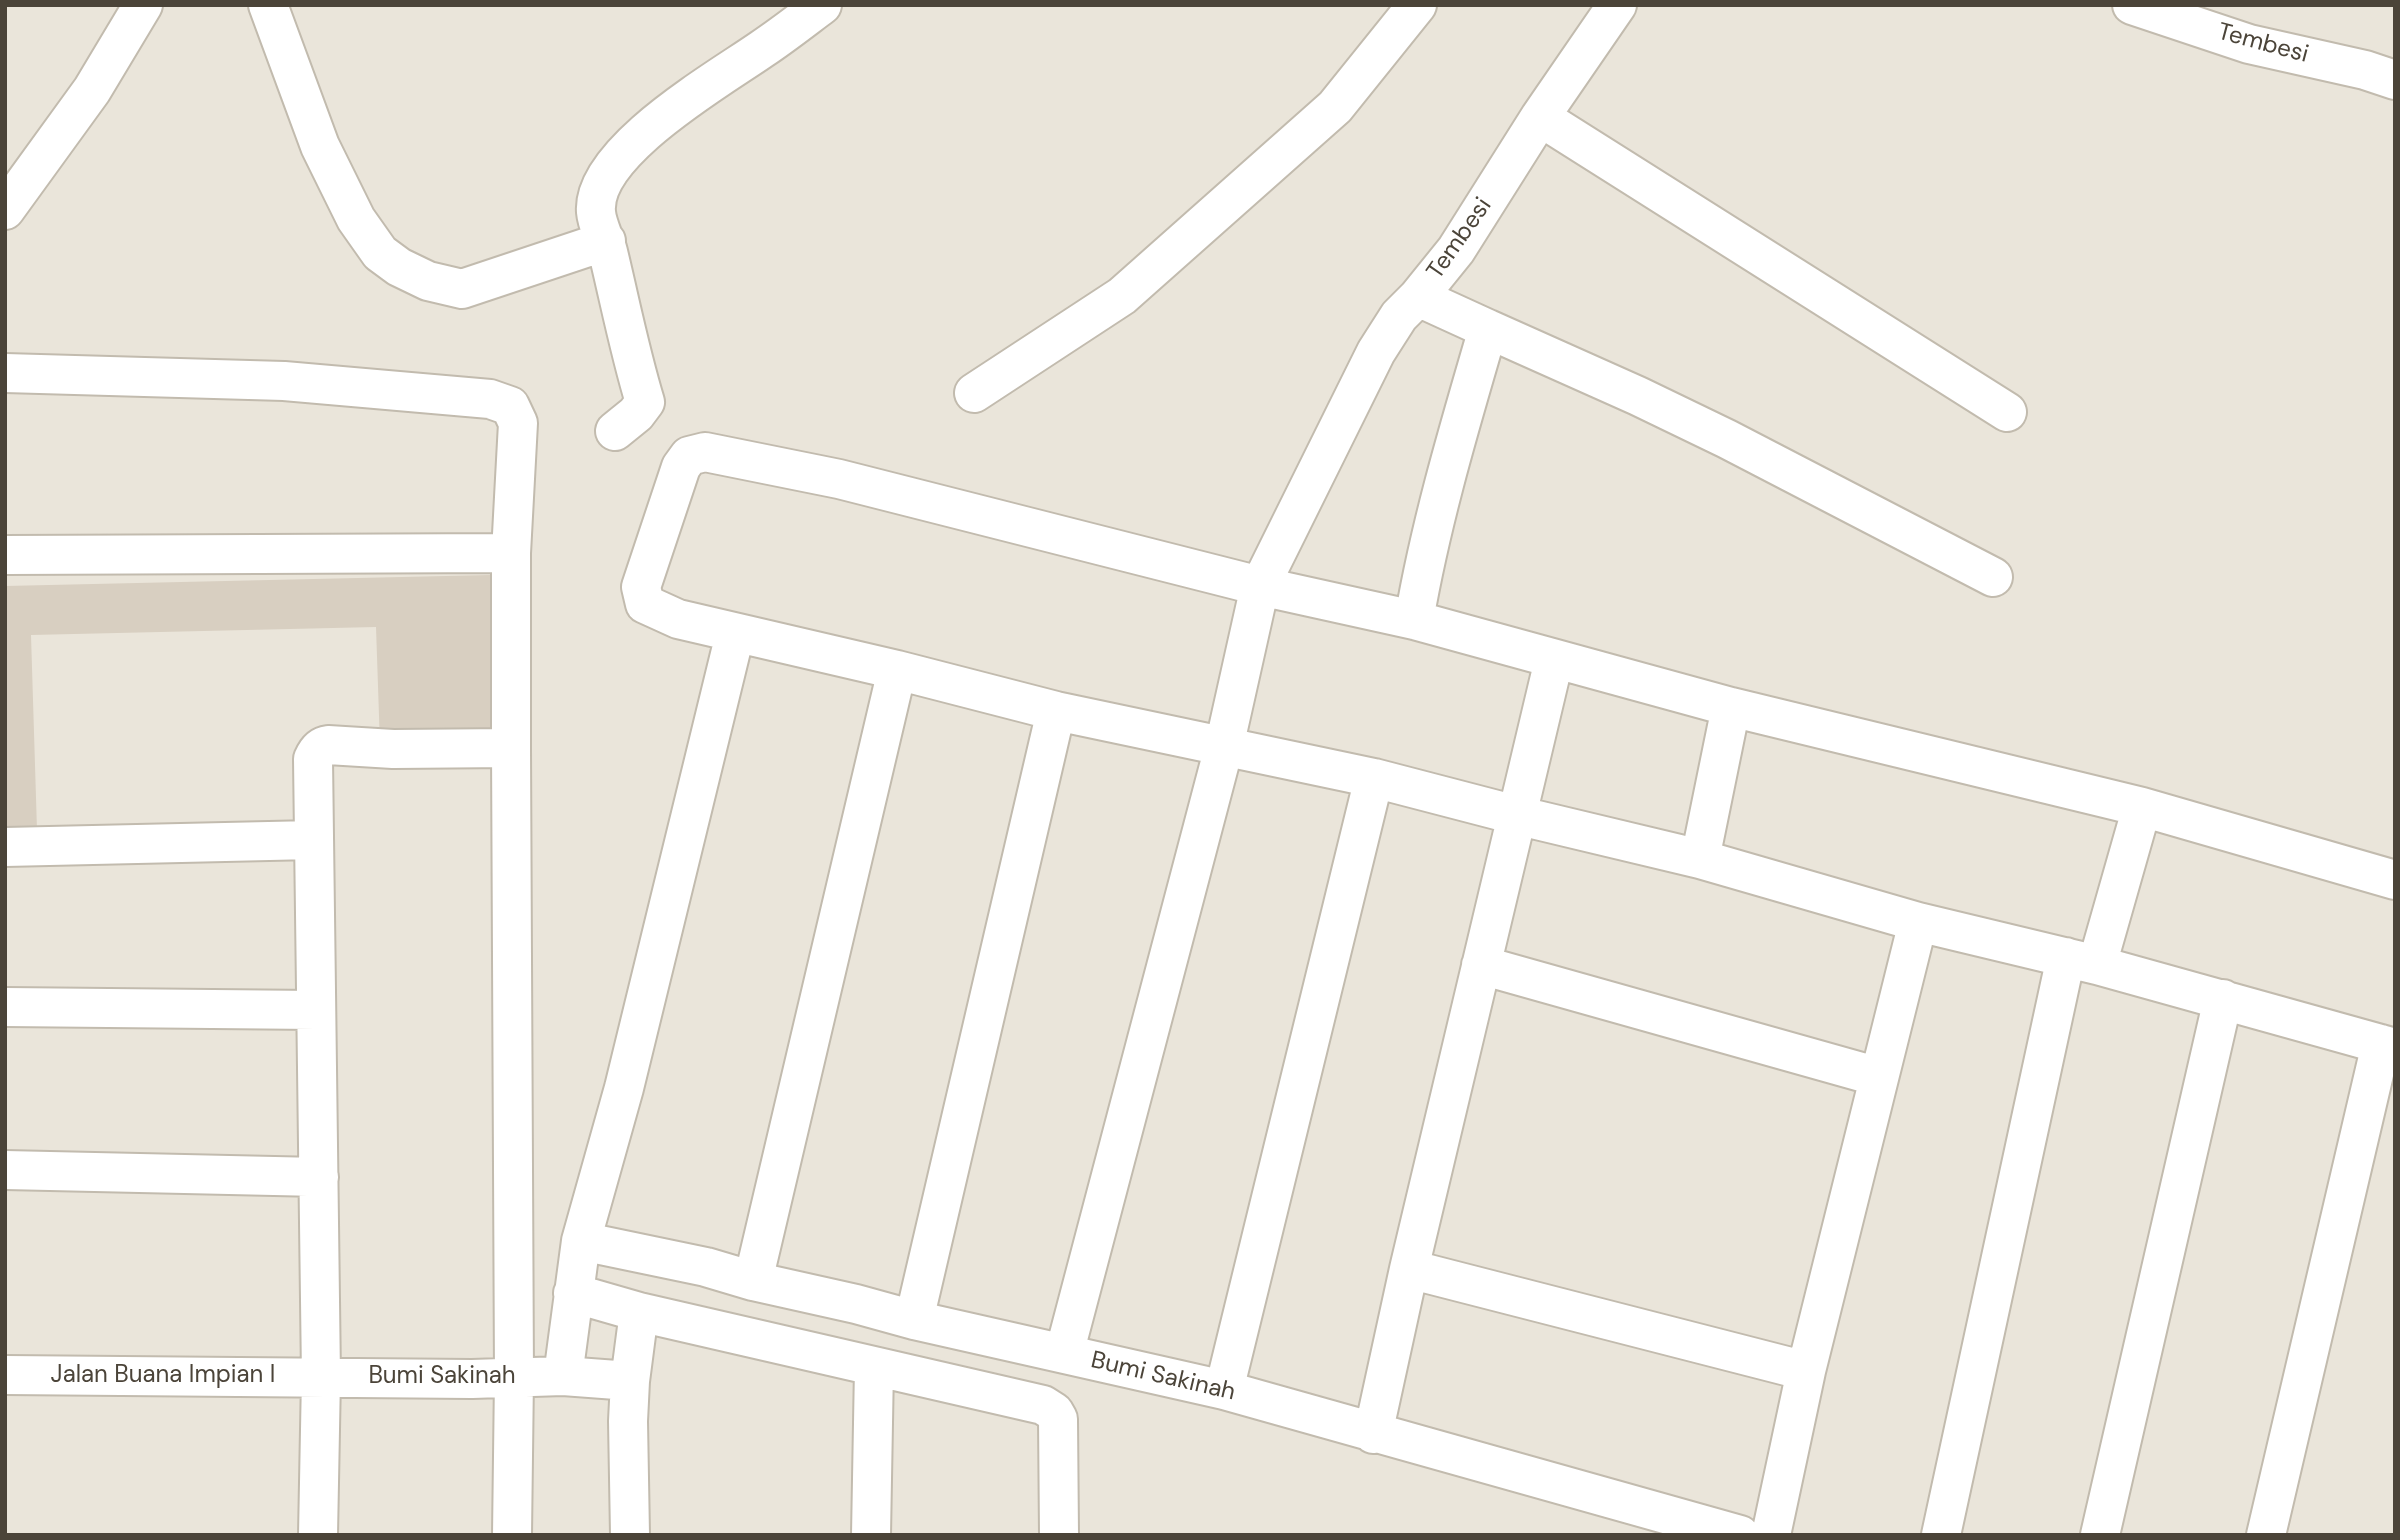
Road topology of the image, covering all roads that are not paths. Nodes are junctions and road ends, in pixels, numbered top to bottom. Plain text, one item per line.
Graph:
1 (143, 5) edge
2 (268, 5) edge
3 (822, 5) edge
4 (1417, 5) edge
5 (1617, 5) edge
6 (2132, 5) edge
7 (2395, 80) edge
8 (1540, 117) junction
9 (5, 210) edge
10 (606, 241) junction
11 (1418, 297) junction
12 (1488, 329) junction
13 (5, 373) edge
14 (974, 393) dead end
15 (2007, 412) dead end
16 (615, 431) dead end
17 (511, 553) junction
18 (5, 555) edge
19 (1993, 577) dead end
20 (1261, 586) junction
21 (1416, 607) junction
22 (735, 634) junction
23 (1554, 660) junction
24 (897, 670) junction
25 (1731, 707) junction
26 (1056, 711) junction
27 (1224, 747) junction
28 (511, 748) junction
29 (1374, 778) junction
30 (2142, 807) junction
31 (1516, 815) junction
32 (313, 840) junction
33 (5, 846) edge
34 (1700, 859) junction
35 (2395, 880) edge
36 (1918, 922) junction
37 (2081, 961) junction
38 (1481, 965) junction
39 (2223, 999) junction
40 (5, 1007) edge
41 (316, 1010) junction
42 (2388, 1046) edge
43 (1879, 1077) junction
44 (5, 1170) edge
45 (319, 1177) junction
46 (582, 1241) junction
47 (1409, 1269) junction
48 (753, 1281) junction
49 (573, 1293) junction
50 (639, 1312) junction
51 (914, 1320) junction
52 (1064, 1354) junction
53 (874, 1367) junction
54 (1806, 1371) junction
55 (5, 1375) edge
56 (563, 1376) junction
57 (321, 1377) junction
58 (514, 1377) junction
59 (630, 1381) junction
60 (1224, 1390) junction
61 (1373, 1434) junction
62 (318, 1535) edge
63 (512, 1535) edge
64 (630, 1535) edge
65 (872, 1535) edge
66 (1059, 1535) edge
67 (1740, 1535) edge
68 (1771, 1535) edge
69 (1941, 1535) edge
70 (2100, 1535) edge
71 (2266, 1535) edge

1 - 9 street
2 - 10 street
3 - 10 street
4 - 14 street
5 - 8 street, Tembesi
6 - 7 street, Tembesi
8 - 11 street, Tembesi
8 - 15 street
10 - 16 street
11 - 12 street, Tembesi
11 - 20 street
12 - 19 street, Tembesi
12 - 21 street
13 - 17 street
17 - 18 street
17 - 28 street
20 - 21 street
20 - 22 street
20 - 27 street
21 - 23 street
22 - 24 street
22 - 46 street
23 - 25 street
23 - 31 street
24 - 26 street
24 - 48 street
25 - 30 street
25 - 34 street
26 - 27 street
26 - 51 street
27 - 29 street
27 - 52 street
28 - 32 street
28 - 58 street
29 - 31 street
29 - 60 street
30 - 35 street
30 - 37 street
31 - 34 street
31 - 38 street
32 - 33 street
32 - 41 street
34 - 36 street
36 - 37 street
36 - 43 street
37 - 39 street
37 - 69 street
38 - 43 street
38 - 47 street
39 - 42 street
39 - 70 street
40 - 41 street
41 - 45 street
42 - 71 street
43 - 54 street
44 - 45 street
45 - 57 street
46 - 48 street, Bumi Sakinah
46 - 49 street
47 - 54 street
47 - 61 street
48 - 51 street, Bumi Sakinah
49 - 50 street
49 - 56 street
50 - 53 street
50 - 59 street
51 - 52 street, Bumi Sakinah
52 - 60 street, Bumi Sakinah
53 - 65 street
53 - 66 street
54 - 68 street
55 - 57 street, Jalan Buana Impian I
56 - 58 street, Bumi Sakinah
56 - 59 street, Bumi Sakinah
57 - 58 street, Bumi Sakinah
57 - 62 street
58 - 63 street
59 - 64 street
60 - 61 street, Bumi Sakinah
61 - 67 street, Bumi Sakinah

